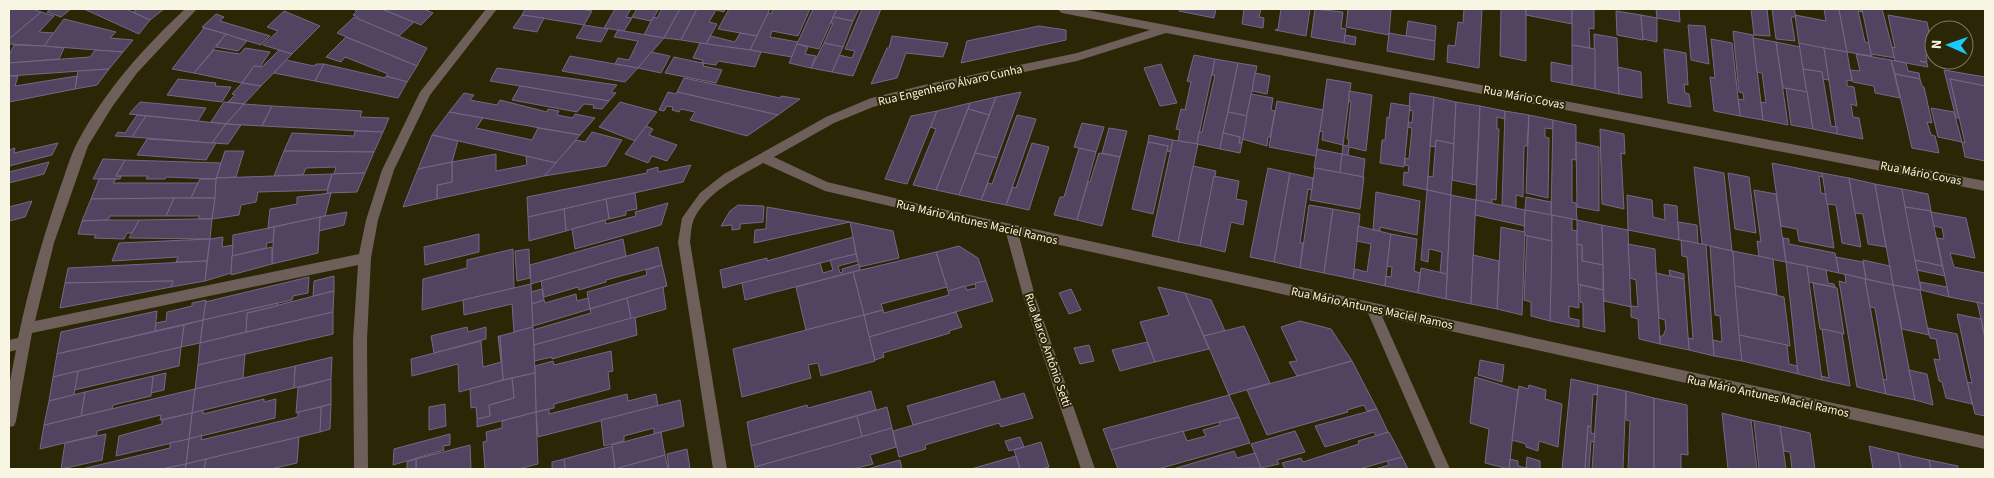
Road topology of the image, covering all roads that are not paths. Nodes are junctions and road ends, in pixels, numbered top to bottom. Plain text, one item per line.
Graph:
1 (192, 9) edge
2 (492, 9) edge
3 (1062, 9) edge
4 (1167, 28) junction
5 (764, 158) junction
6 (1985, 186) edge
7 (1011, 230) junction
8 (365, 258) junction
9 (1372, 308) junction
10 (27, 328) junction
11 (24, 342) junction
12 (9, 346) edge
13 (9, 421) edge
14 (1985, 444) edge
15 (361, 469) edge
16 (720, 469) edge
17 (1088, 469) edge
18 (1443, 469) edge

1 - 10 street
2 - 8 street
3 - 4 street, Rua Mário Covas
4 - 5 street, Rua Engenheiro Álvaro Cunha
4 - 6 street, Rua Mário Covas
5 - 7 street, Rua Mário Antunes Maciel Ramos
5 - 16 street, Rua Engenheiro Álvaro Cunha
7 - 9 street, Rua Mário Antunes Maciel Ramos
7 - 17 street, Rua Marco Antônio Setti
8 - 10 street
8 - 15 street
9 - 14 street, Rua Mário Antunes Maciel Ramos
9 - 18 street
10 - 11 street
11 - 12 street
11 - 13 street

